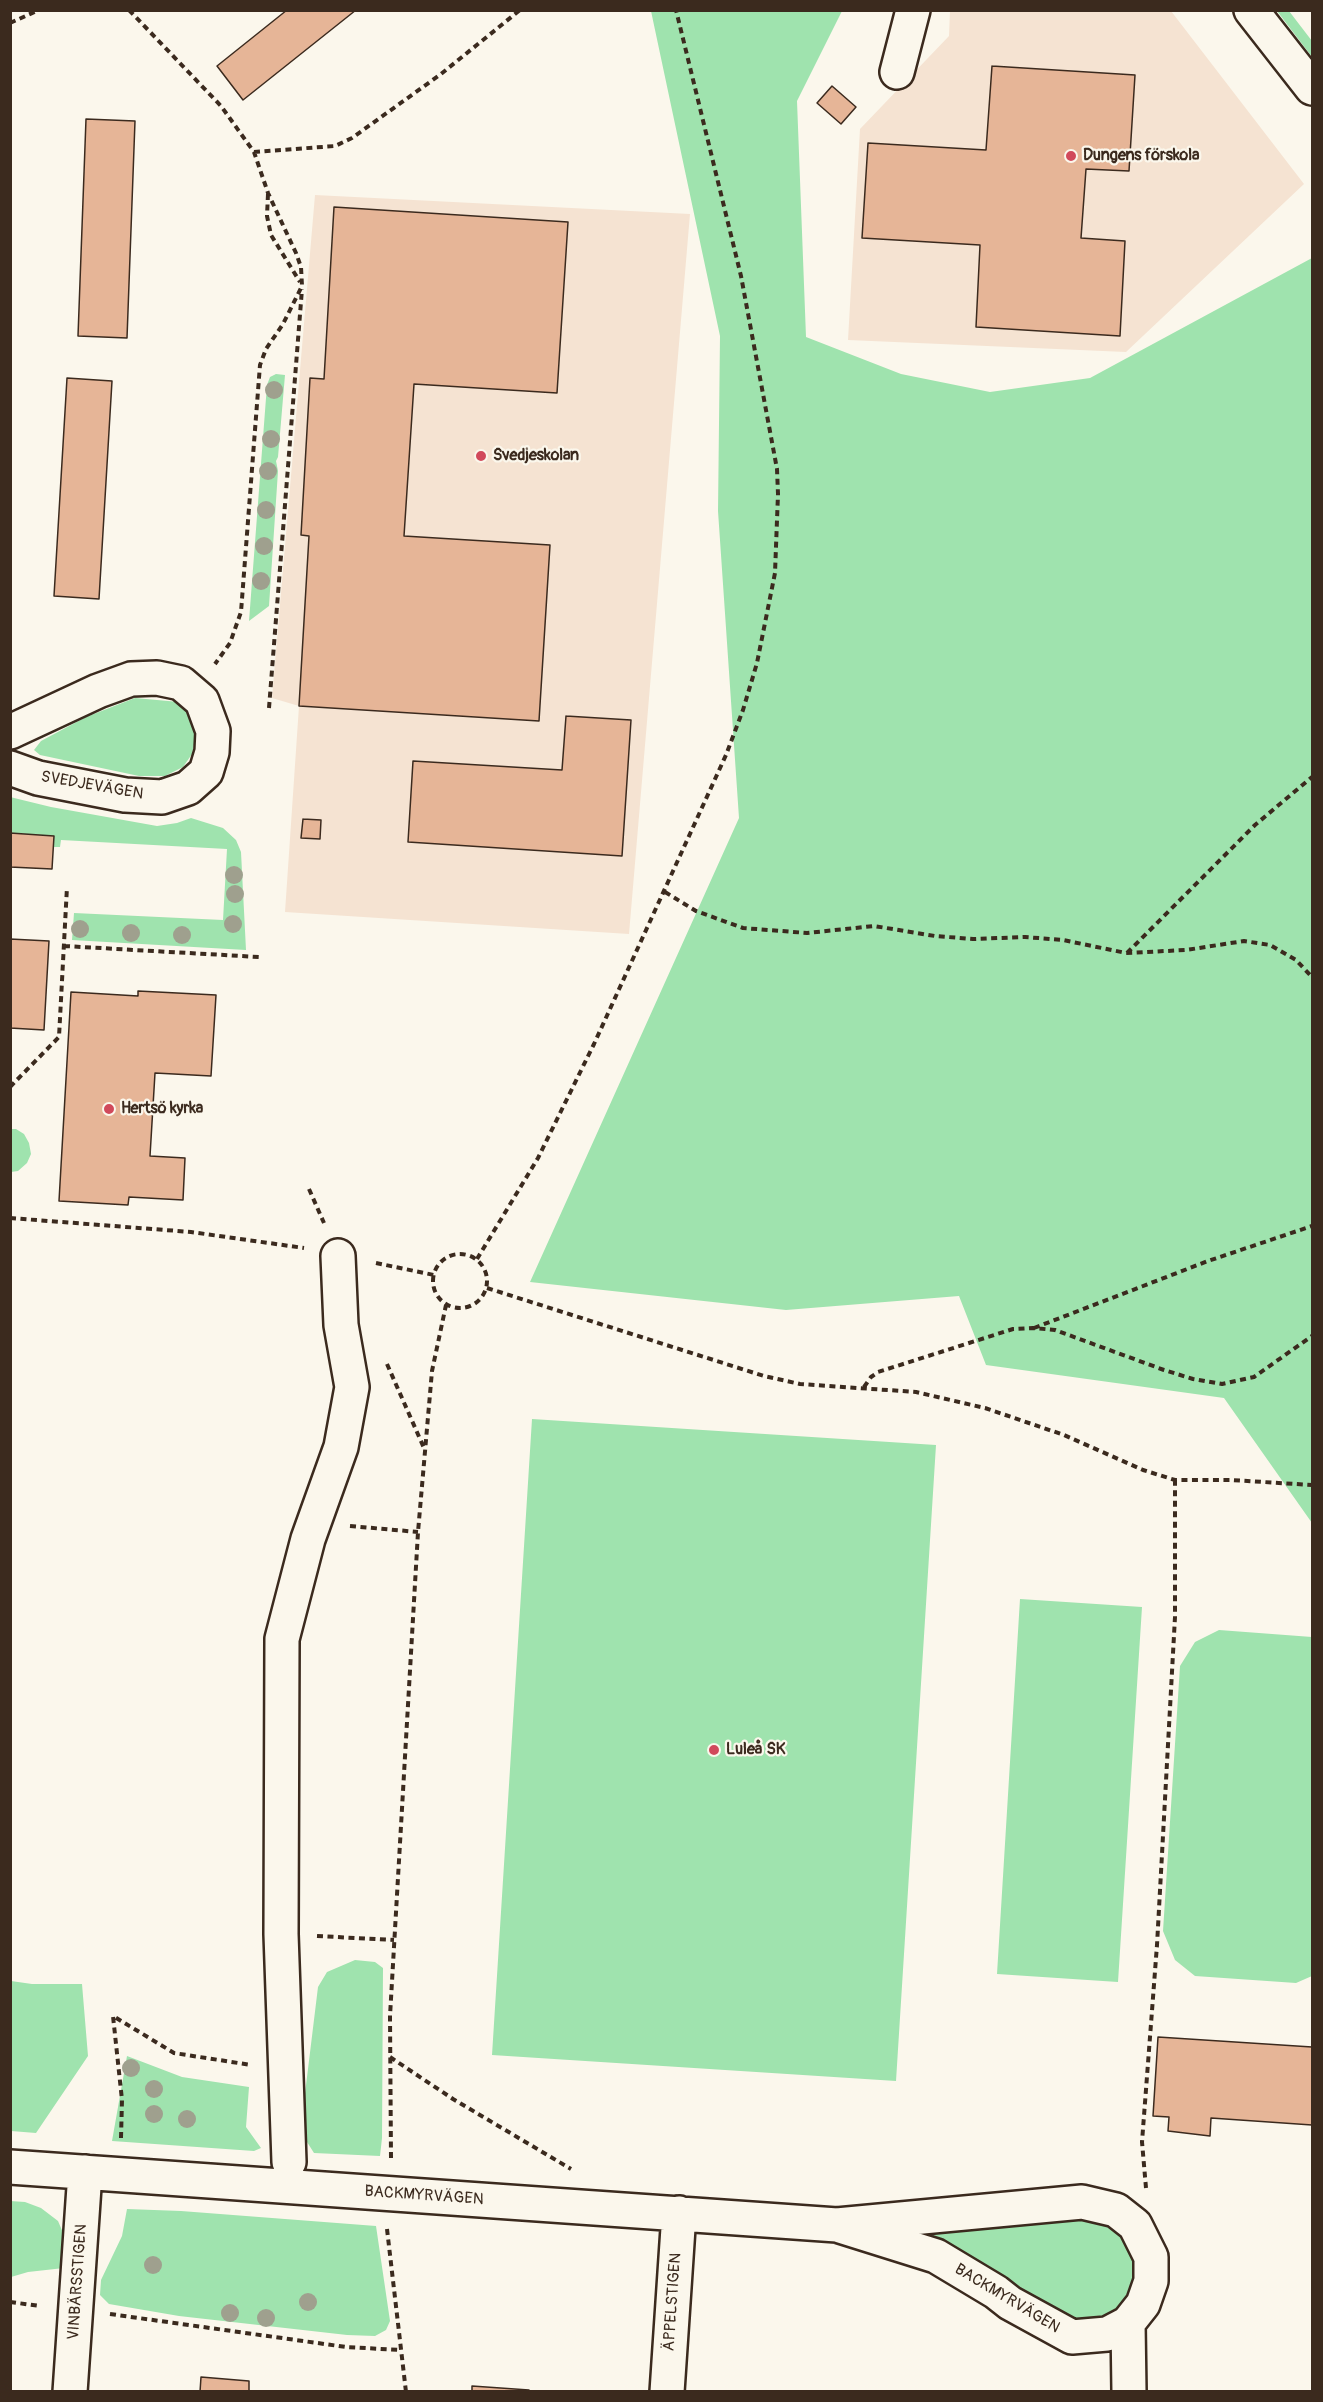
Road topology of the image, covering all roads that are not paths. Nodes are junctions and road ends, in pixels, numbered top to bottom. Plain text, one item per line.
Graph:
1 (913, 10) edge
2 (1251, 10) edge
3 (897, 72) dead end
4 (1312, 88) edge
5 (10, 732) edge
6 (10, 768) edge
7 (338, 1256) road end
8 (289, 2162) dead end
9 (10, 2167) edge
10 (85, 2172) junction
11 (679, 2213) junction
12 (837, 2225) junction
13 (1128, 2323) junction
14 (70, 2391) edge
15 (667, 2391) edge
16 (1128, 2391) edge

1 - 3 street
2 - 4 street
5 - 6 street, SVEDJEVÄGEN
7 - 8 street
9 - 10 street, BACKMYRVÄGEN
10 - 11 street, BACKMYRVÄGEN
10 - 14 street, VINBÄRSSTIGEN
11 - 12 street, BACKMYRVÄGEN
11 - 15 street, ÄPPELSTIGEN
12 - 13 street, BACKMYRVÄGEN
12 - 13 street, BACKMYRVÄGEN
13 - 16 street

